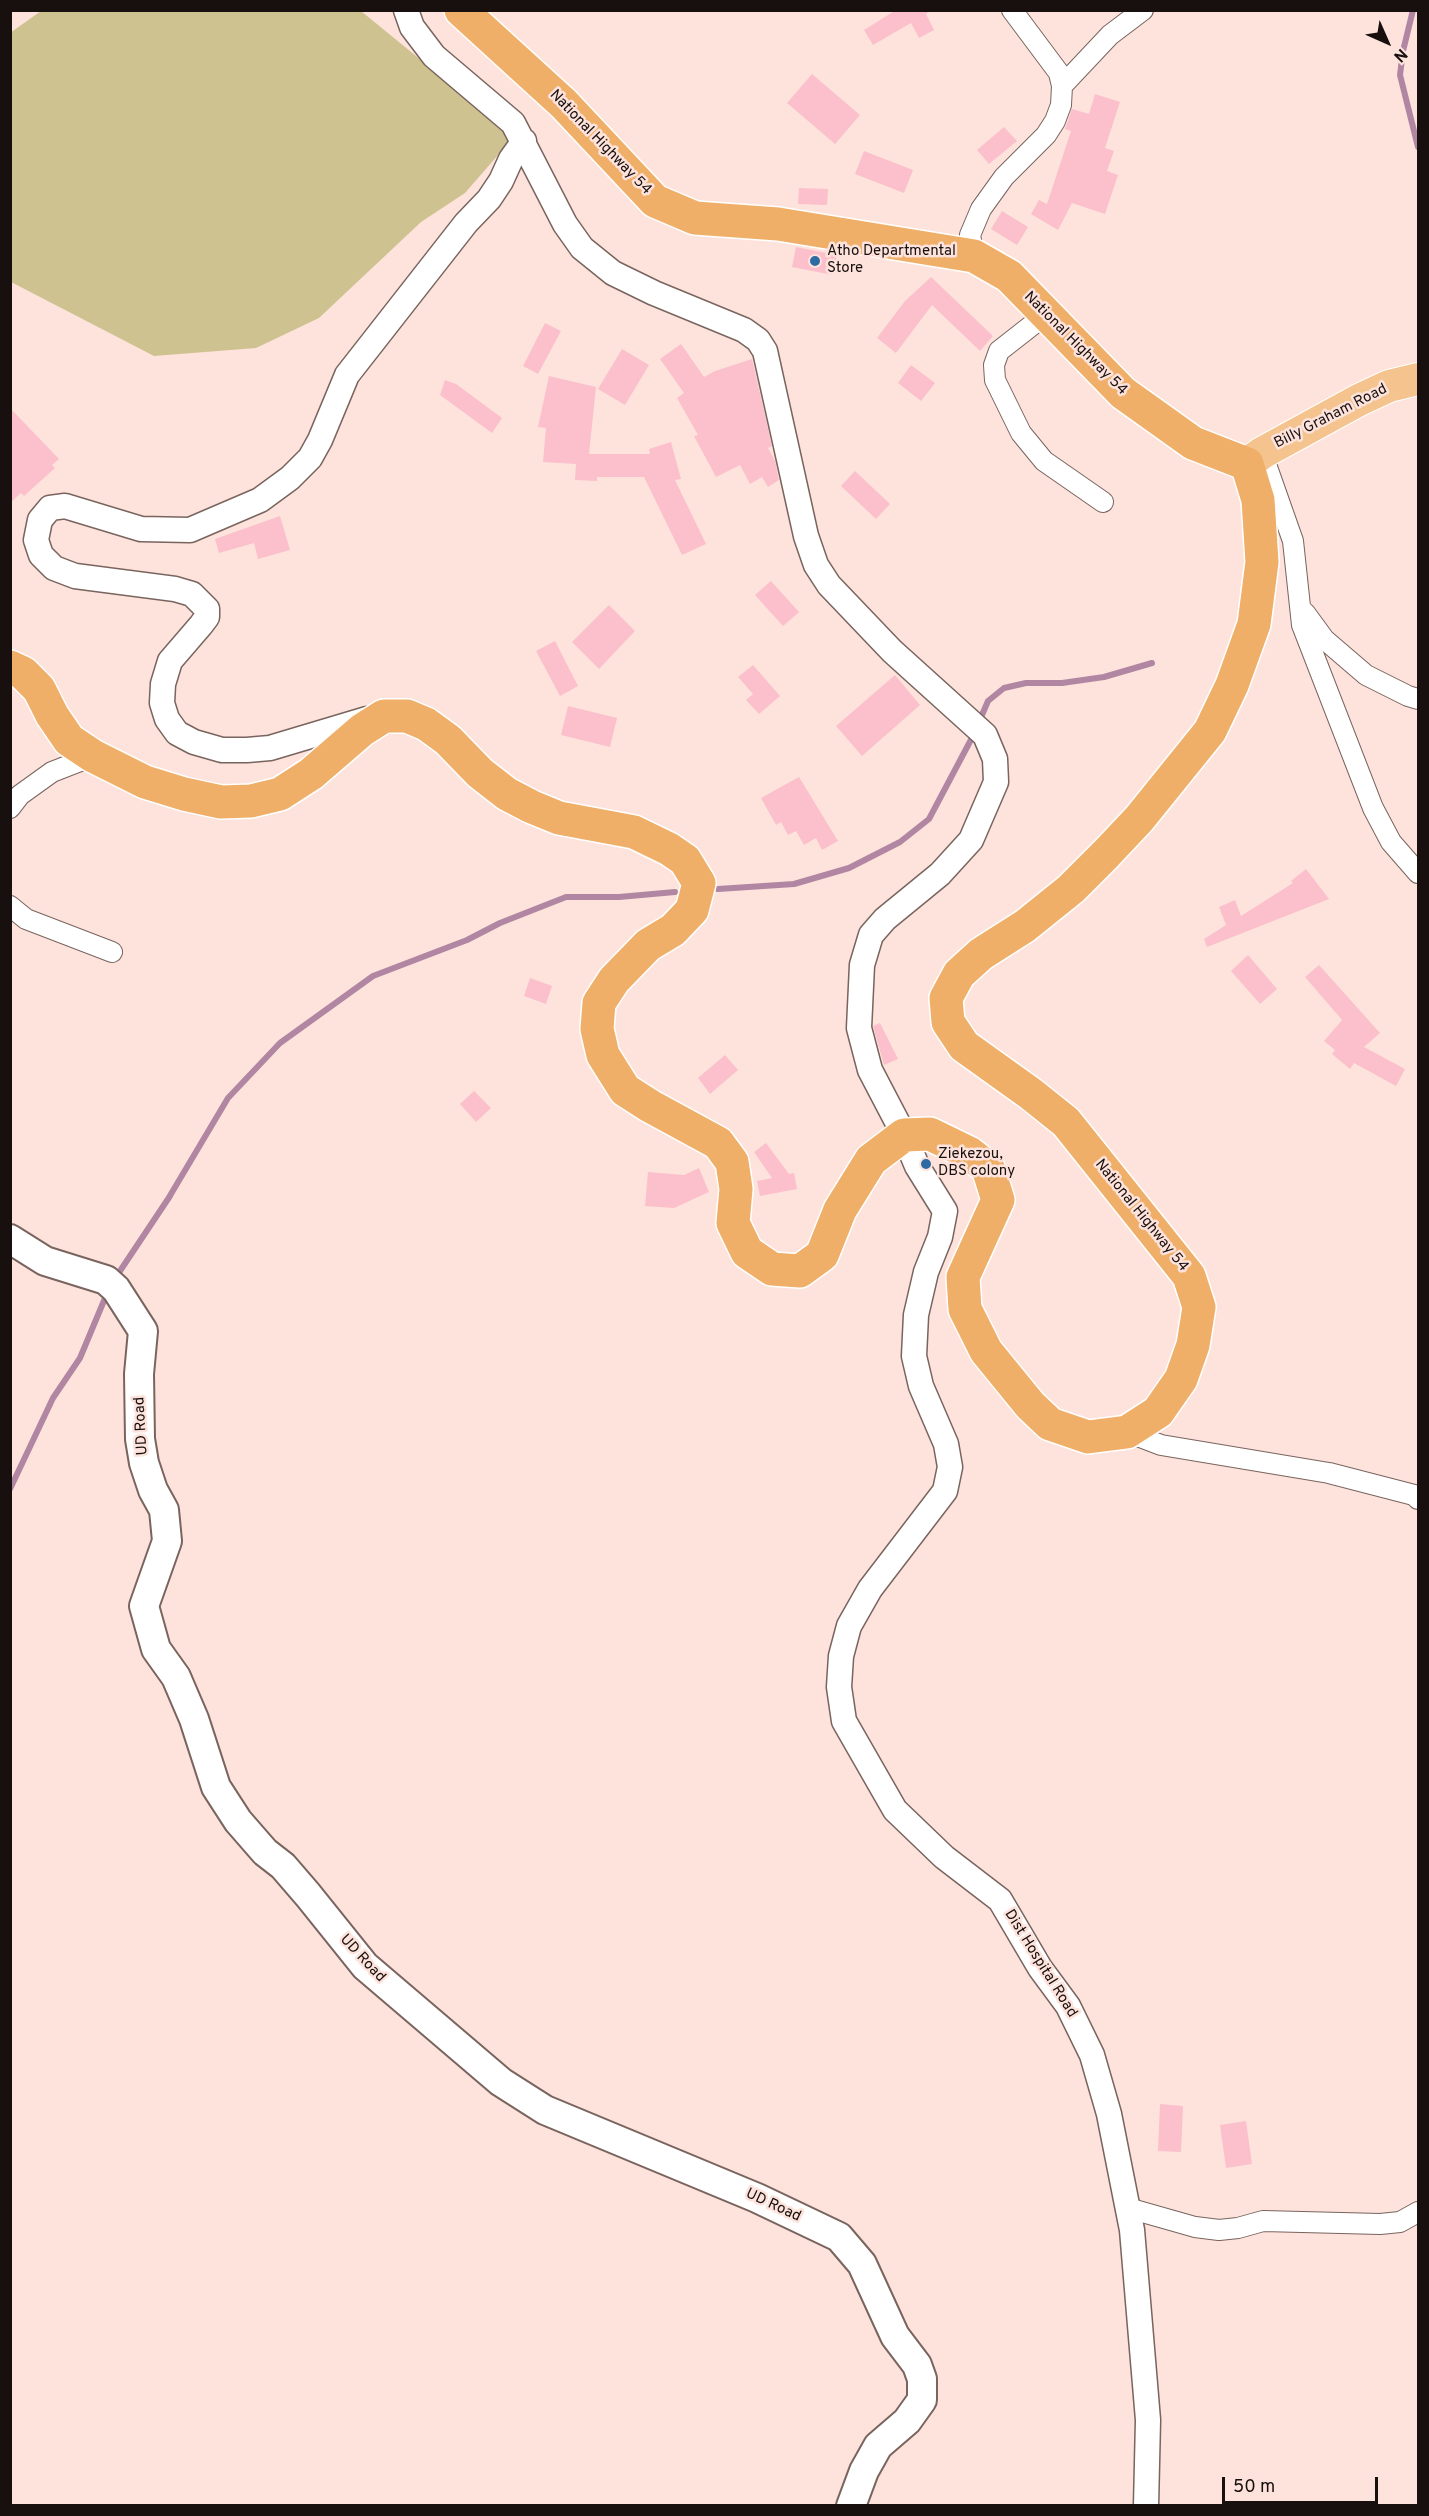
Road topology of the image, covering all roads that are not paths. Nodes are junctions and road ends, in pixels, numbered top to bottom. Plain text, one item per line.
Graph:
1 (405, 10) edge
2 (461, 10) edge
3 (1012, 10) edge
4 (1143, 10) edge
5 (1062, 86) junction
6 (524, 141) junction
7 (974, 256) junction
8 (1045, 315) junction
9 (1414, 383) edge
10 (1254, 458) junction
11 (1103, 502) dead end
12 (1298, 604) junction
13 (10, 667) edge
14 (1419, 699) edge
15 (384, 716) junction
16 (93, 756) junction
17 (10, 808) edge
18 (1411, 857) edge
19 (1419, 873) edge
20 (10, 906) edge
21 (112, 952) dead end
22 (904, 1135) junction
23 (10, 1239) edge
24 (1127, 1432) junction
25 (1419, 1499) edge
26 (1128, 2208) junction
27 (1419, 2212) edge
28 (851, 2505) edge
29 (1146, 2505) edge

1 - 6 street
2 - 7 highway, National Highway 54
3 - 5 street
4 - 5 street
5 - 7 street
6 - 15 street
6 - 22 street, Dist Hospital Road
7 - 8 highway, National Highway 54
8 - 10 highway, National Highway 54
8 - 11 street
9 - 10 main road, Billy Graham Road
10 - 12 street
10 - 24 highway, National Highway 54
12 - 14 street
12 - 18 street
13 - 16 highway
15 - 16 highway
15 - 22 highway
16 - 17 street
18 - 19 street
20 - 21 street
22 - 24 highway, National Highway 54
22 - 26 street, Dist Hospital Road
23 - 28 main road, UD Road
24 - 25 street
26 - 27 street
26 - 29 street, Dist Hospital Road

